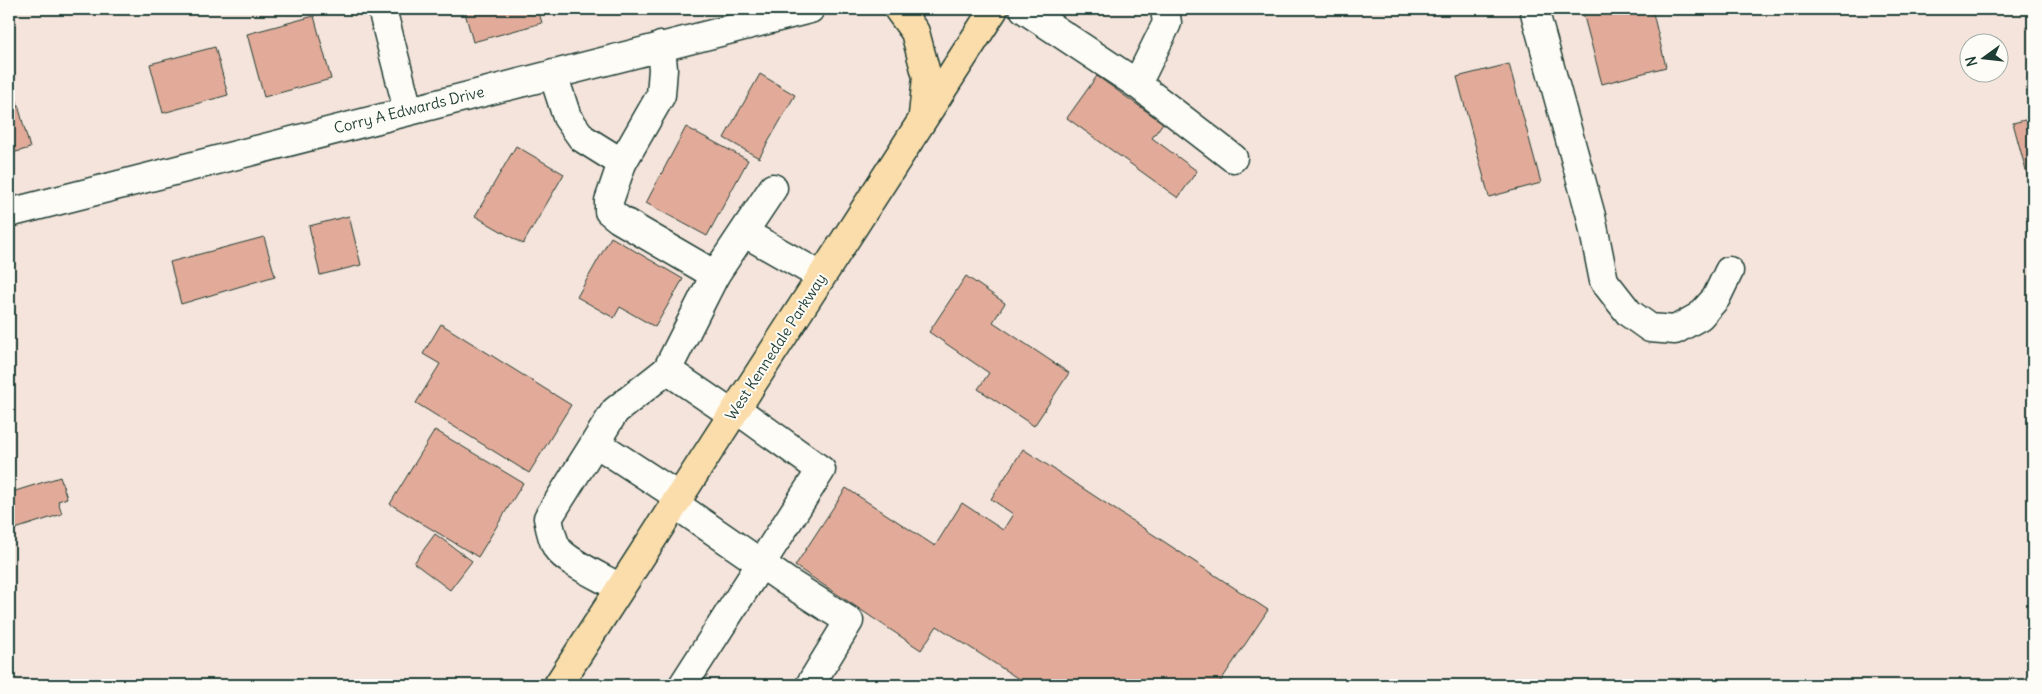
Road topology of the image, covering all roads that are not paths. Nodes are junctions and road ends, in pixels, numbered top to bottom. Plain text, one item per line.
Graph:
1 (382, 9) edge
2 (810, 9) edge
3 (898, 9) edge
4 (994, 9) edge
5 (1024, 9) edge
6 (1165, 9) edge
7 (1534, 9) edge
8 (661, 46) junction
9 (553, 74) junction
10 (1137, 84) junction
11 (408, 110) junction
12 (922, 120) junction
13 (1233, 158) dead end
14 (622, 163) junction
15 (773, 188) dead end
16 (9, 213) edge
17 (744, 233) junction
18 (1728, 271) dead end
19 (715, 275) junction
20 (821, 276) junction
21 (667, 370) junction
22 (734, 412) junction
23 (596, 443) junction
24 (677, 500) junction
25 (761, 564) junction
26 (620, 588) junction
27 (558, 685) edge
28 (683, 685) edge
29 (810, 685) edge

1 - 11 street
2 - 8 street, Corry A Edwards Drive
3 - 12 main road
4 - 12 main road, West Kennedale Parkway
5 - 10 street
6 - 10 street
7 - 18 street
8 - 9 street, Corry A Edwards Drive
8 - 14 street
9 - 11 street, Corry A Edwards Drive
9 - 14 street
10 - 13 street
11 - 16 street, Corry A Edwards Drive
12 - 20 main road, West Kennedale Parkway
14 - 19 street
15 - 17 street
17 - 19 street
17 - 20 street
19 - 21 street
20 - 22 main road, West Kennedale Parkway
21 - 22 street
21 - 23 street
22 - 24 main road, West Kennedale Parkway
22 - 25 street
23 - 24 street
23 - 26 street
24 - 25 street
24 - 26 main road, West Kennedale Parkway
25 - 28 street
25 - 29 street
26 - 27 main road, West Kennedale Parkway

